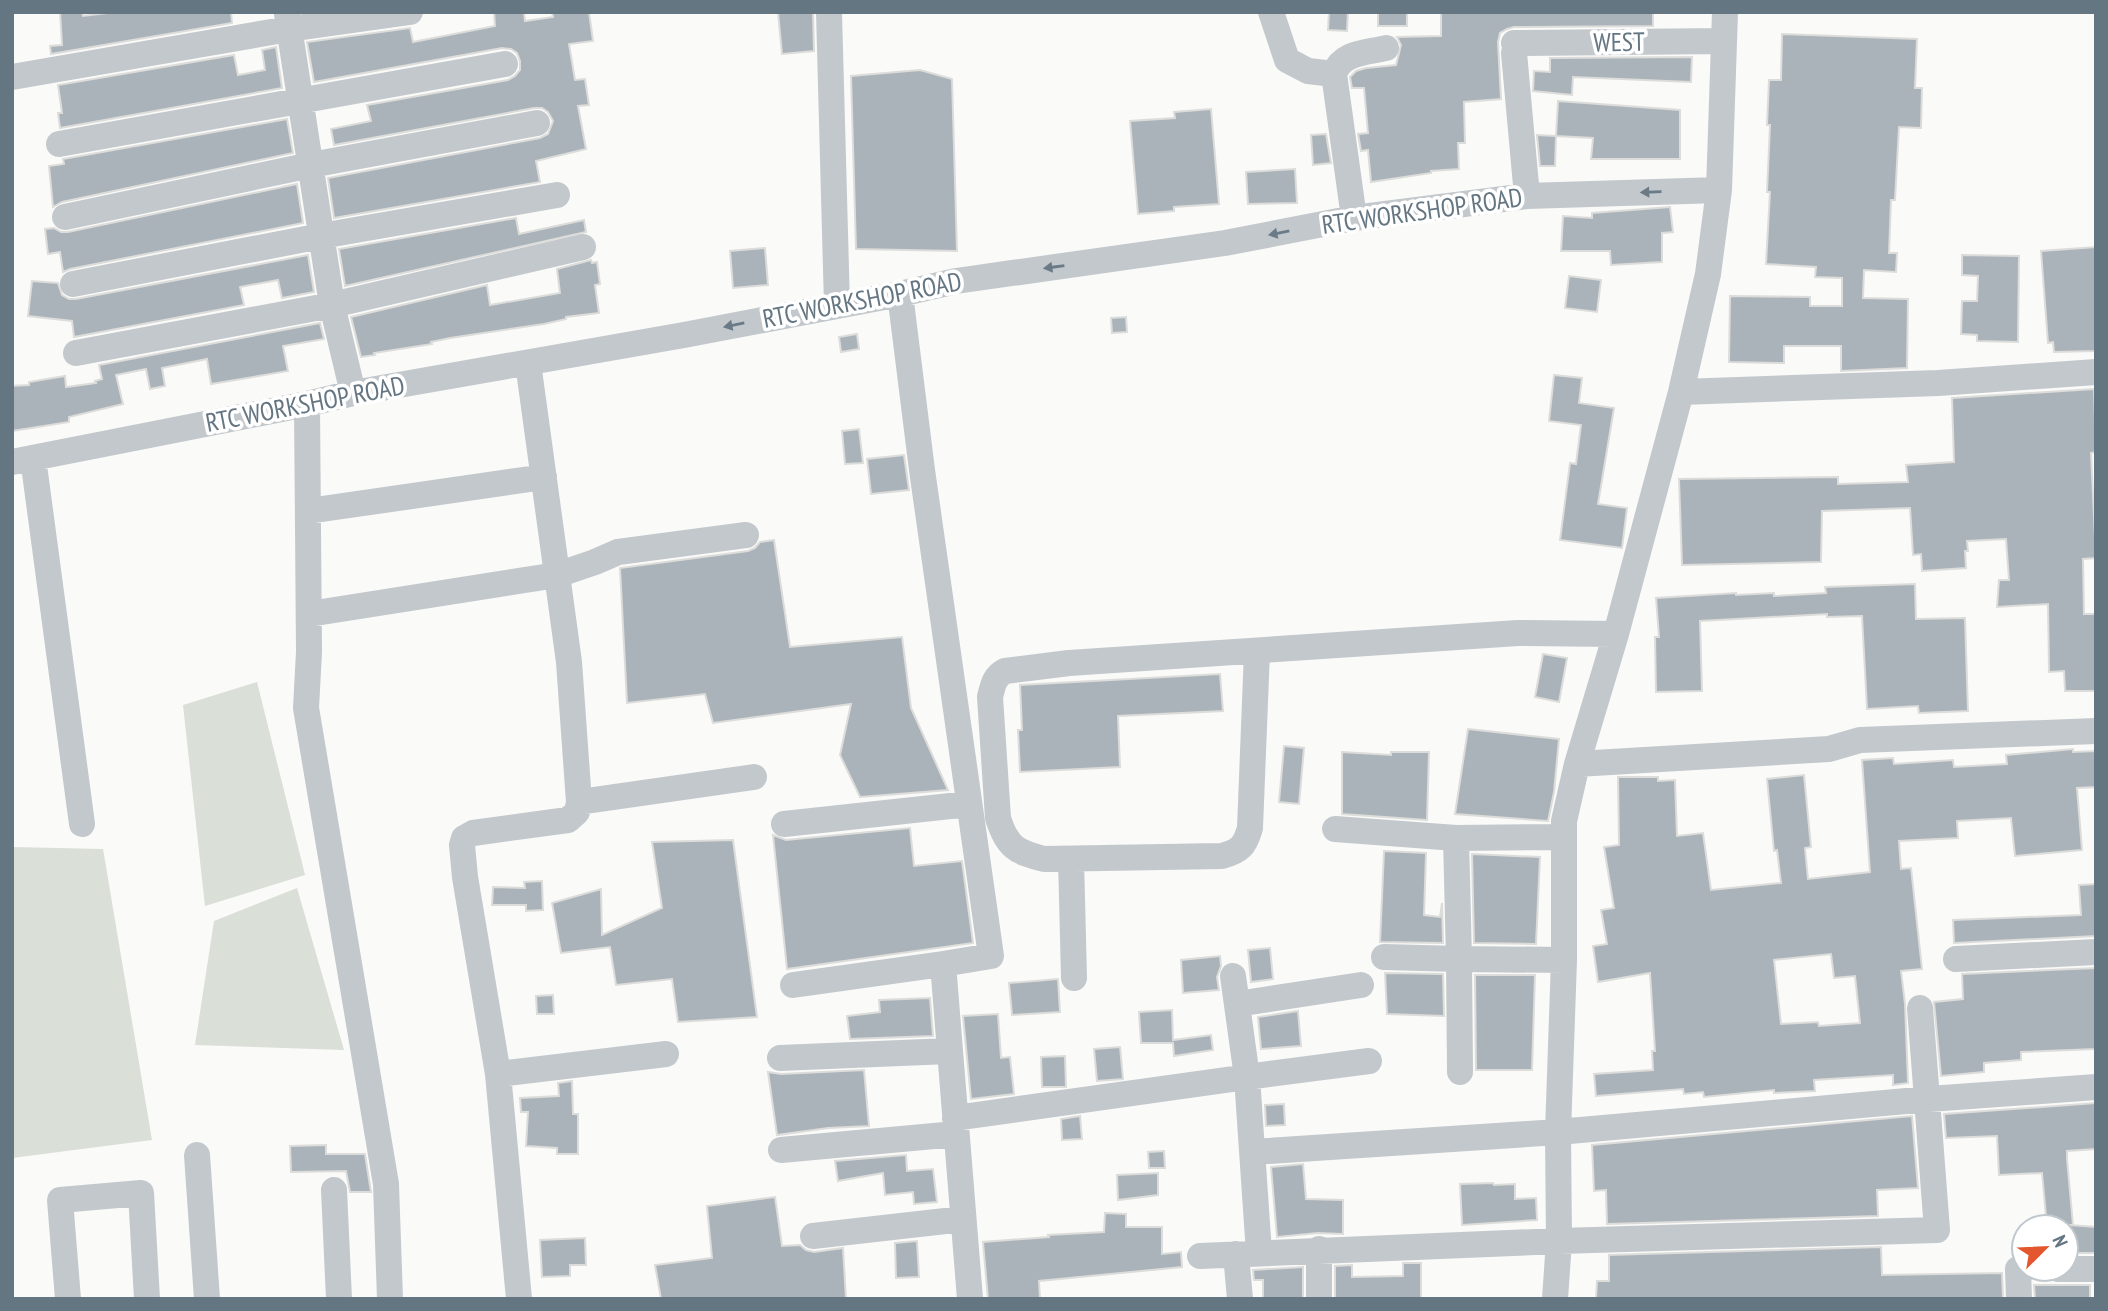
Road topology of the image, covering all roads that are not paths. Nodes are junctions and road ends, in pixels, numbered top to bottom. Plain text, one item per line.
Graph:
1 (410, 12) edge
2 (829, 12) edge
3 (1271, 12) edge
4 (1725, 12) edge
5 (288, 20) edge
6 (1724, 41) junction
7 (1386, 48) dead end
8 (505, 64) dead end
9 (1334, 74) junction
10 (12, 77) edge
11 (300, 100) junction
12 (537, 123) dead end
13 (59, 144) dead end
14 (311, 165) junction
15 (1719, 190) junction
16 (557, 195) dead end
17 (1527, 196) junction
18 (65, 217) dead end
19 (1354, 218) junction
20 (321, 236) junction
21 (583, 247) dead end
22 (73, 284) dead end
23 (900, 294) junction
24 (332, 305) junction
25 (836, 306) junction
26 (76, 353) dead end
27 (528, 363) junction
28 (2096, 372) edge
29 (1681, 392) junction
30 (353, 393) junction
31 (307, 404) junction
32 (23, 460) edge
33 (544, 477) junction
34 (308, 511) junction
35 (746, 535) dead end
36 (557, 575) junction
37 (309, 614) junction
38 (1616, 634) junction
39 (1257, 651) junction
40 (2096, 731) edge
41 (1577, 764) junction
42 (754, 777) dead end
43 (579, 802) junction
44 (969, 804) junction
45 (82, 824) dead end
46 (784, 824) dead end
47 (1335, 829) dead end
48 (1564, 837) junction
49 (1456, 838) junction
50 (1071, 859) junction
51 (2096, 952) edge
52 (1384, 957) dead end
53 (1459, 959) junction
54 (1956, 959) dead end
55 (1564, 960) junction
56 (943, 964) junction
57 (1233, 976) dead end
58 (1074, 978) dead end
59 (793, 985) dead end
60 (1361, 985) dead end
61 (1237, 1004) junction
62 (1920, 1008) dead end
63 (949, 1051) junction
64 (666, 1054) dead end
65 (780, 1058) dead end
66 (1369, 1060) dead end
67 (1460, 1072) dead end
68 (498, 1074) junction
69 (1247, 1077) junction
70 (2096, 1087) edge
71 (1929, 1099) junction
72 (956, 1126) junction
73 (1558, 1132) junction
74 (781, 1150) dead end
75 (1253, 1152) junction
76 (197, 1155) dead end
77 (334, 1190) dead end
78 (963, 1219) junction
79 (813, 1236) dead end
80 (1559, 1241) junction
81 (1319, 1249) junction
82 (1248, 1253) junction
83 (1200, 1256) dead end
84 (68, 1299) edge
85 (147, 1299) edge
86 (207, 1299) edge
87 (339, 1299) edge
88 (390, 1299) edge
89 (519, 1299) edge
90 (970, 1299) edge
91 (1240, 1299) edge
92 (1319, 1299) edge
93 (1555, 1299) edge

1 - 5 street
2 - 25 street
3 - 9 street
4 - 6 street
5 - 10 street
5 - 11 street
6 - 15 street
6 - 17 street, WEST
7 - 9 street
8 - 11 street
9 - 19 street
11 - 13 street
11 - 14 street
12 - 14 street
14 - 18 street
14 - 20 street
15 -> 17 street, RTC WORKSHOP ROAD
15 - 29 street
16 - 20 street
17 - 19 street, RTC WORKSHOP ROAD
19 -> 23 street, RTC WORKSHOP ROAD
20 - 22 street
20 - 24 street
21 - 24 street
23 - 25 street, RTC WORKSHOP ROAD
23 - 44 street
24 - 26 street
24 - 30 street
25 -> 27 street, RTC WORKSHOP ROAD
27 - 30 street, RTC WORKSHOP ROAD
27 - 33 street
28 - 29 street
29 - 38 street
30 - 31 street, RTC WORKSHOP ROAD
31 - 32 street, RTC WORKSHOP ROAD
31 - 34 street
32 - 45 street
33 - 34 street
33 - 36 street
34 - 37 street
35 - 36 street
36 - 37 street
36 - 43 street
37 - 88 street
38 - 39 street
38 - 41 street
39 - 50 street
39 - 50 street
40 - 41 street
41 - 48 street
42 - 43 street
43 - 68 street
44 - 46 street
44 - 56 street
47 - 49 street
48 - 49 street
48 - 55 street
49 - 53 street
50 - 58 street
51 - 54 street
52 - 53 street
53 - 55 street
53 - 67 street
55 - 73 street
56 - 59 street
56 - 63 street
57 - 61 street
60 - 61 street
61 - 69 street
62 - 71 street
63 - 65 street
63 - 72 street
64 - 68 street
66 - 69 street
68 - 89 street
69 - 72 street
69 - 75 street
70 - 71 street
71 - 73 street
71 - 80 street
72 - 74 street
72 - 78 street
73 - 75 street
73 - 80 street
75 - 82 street
76 - 86 street
77 - 87 street
78 - 79 street
78 - 90 street
80 - 81 street
80 - 93 street
81 - 82 street
81 - 92 street
82 - 83 street
82 - 91 street
84 - 85 street

